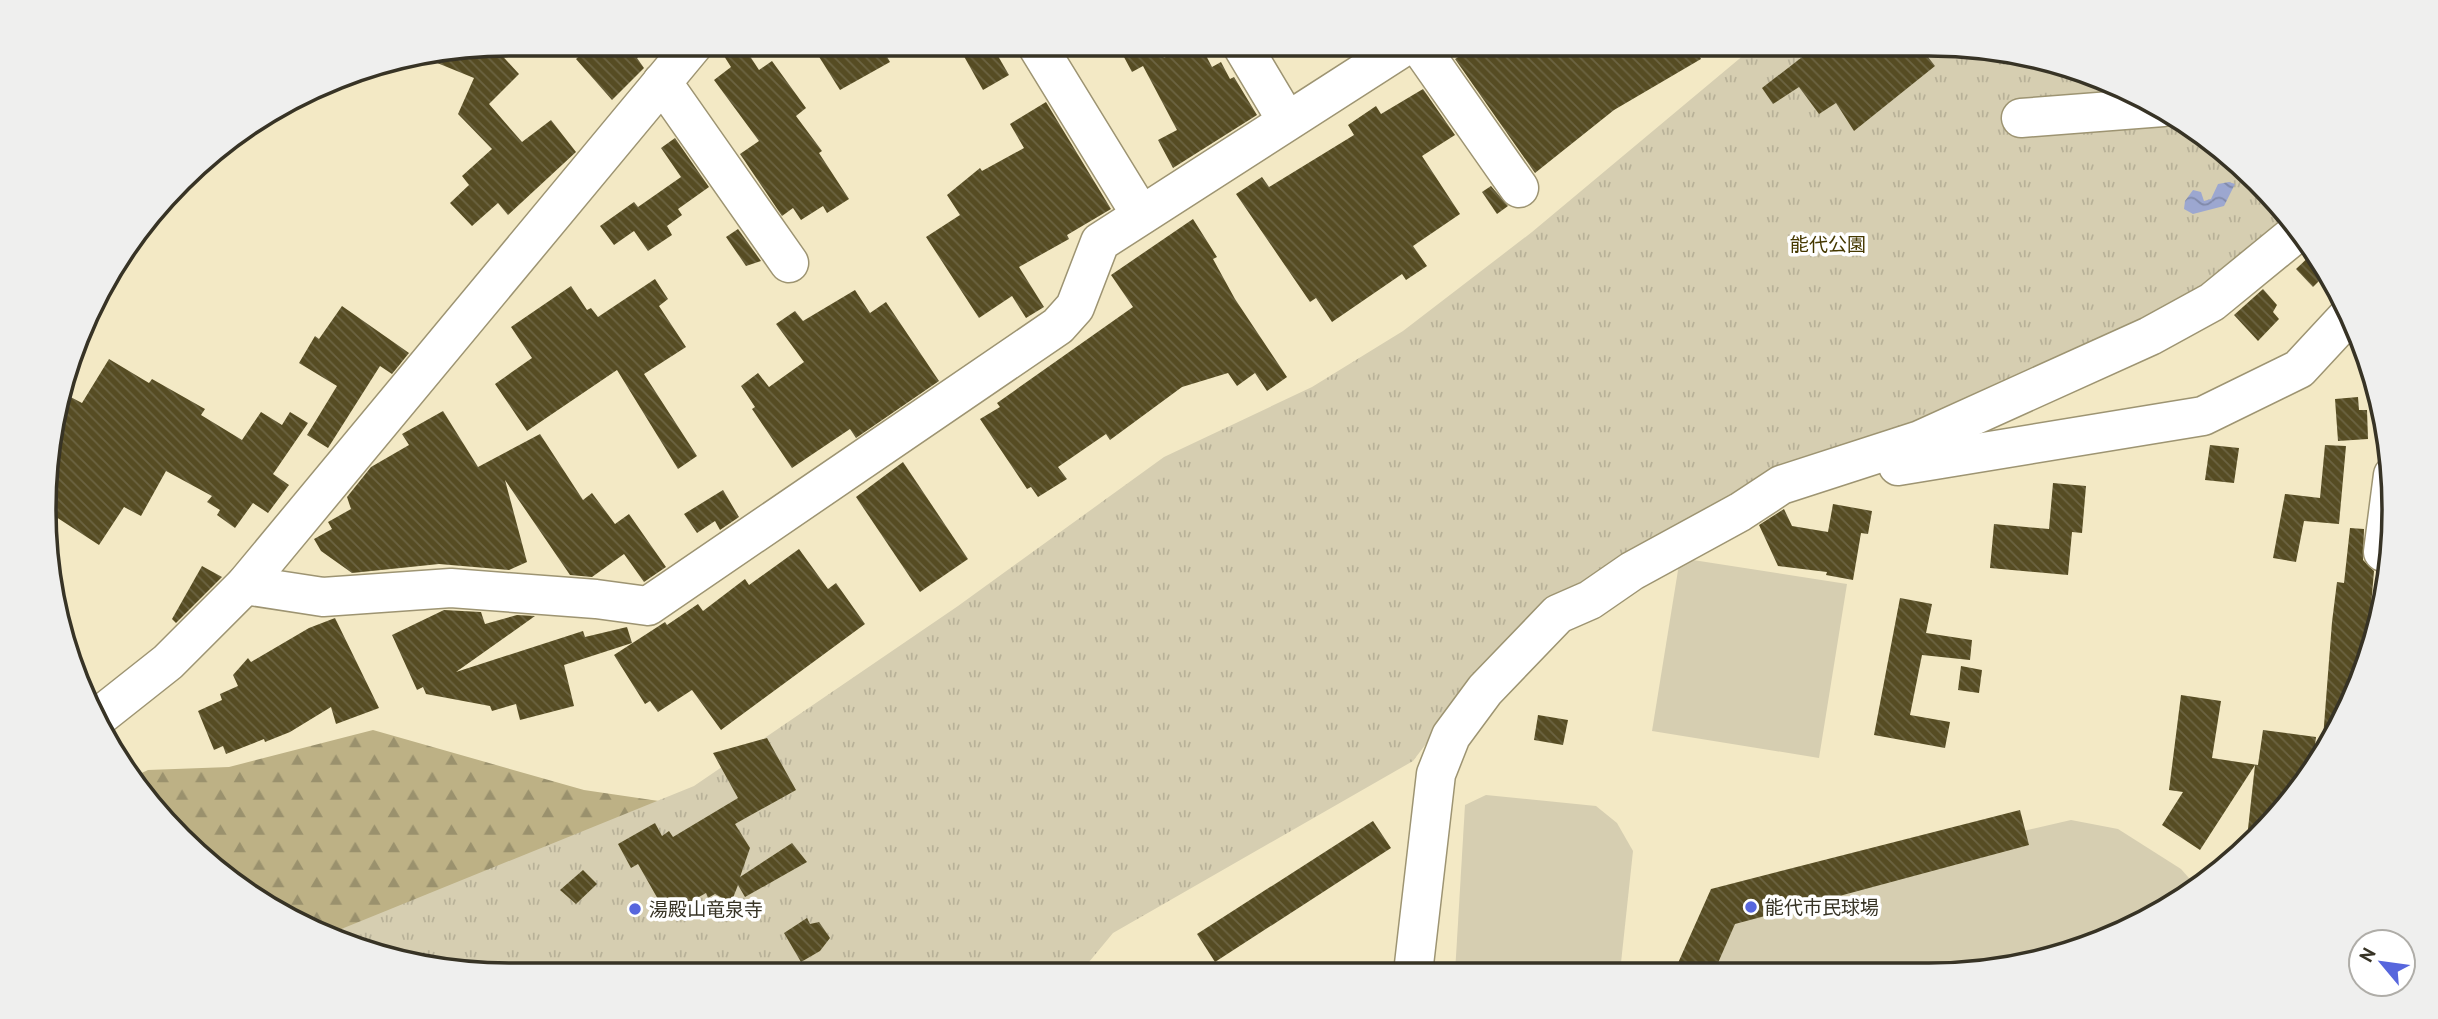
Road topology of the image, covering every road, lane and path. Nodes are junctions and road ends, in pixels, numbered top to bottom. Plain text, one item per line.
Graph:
1 (684, 56) edge
2 (1042, 56) edge
3 (1248, 56) edge
4 (1389, 56) edge
5 (1426, 56) edge
6 (662, 82) junction
7 (2140, 109) edge
8 (2021, 118) dead end
9 (1287, 121) junction
10 (1519, 188) dead end
11 (1141, 215) junction
12 (2291, 237) edge
13 (789, 263) dead end
14 (2341, 323) edge
15 (1920, 440) junction
16 (245, 585) junction
17 (104, 712) edge
18 (1414, 963) edge

1 - 6 street
2 - 11 street
3 - 9 street
4 - 9 street
5 - 10 street
6 - 13 street
6 - 16 street
7 - 8 street
9 - 11 street
11 - 16 street
12 - 15 street
14 - 15 street
15 - 18 street
16 - 17 street

